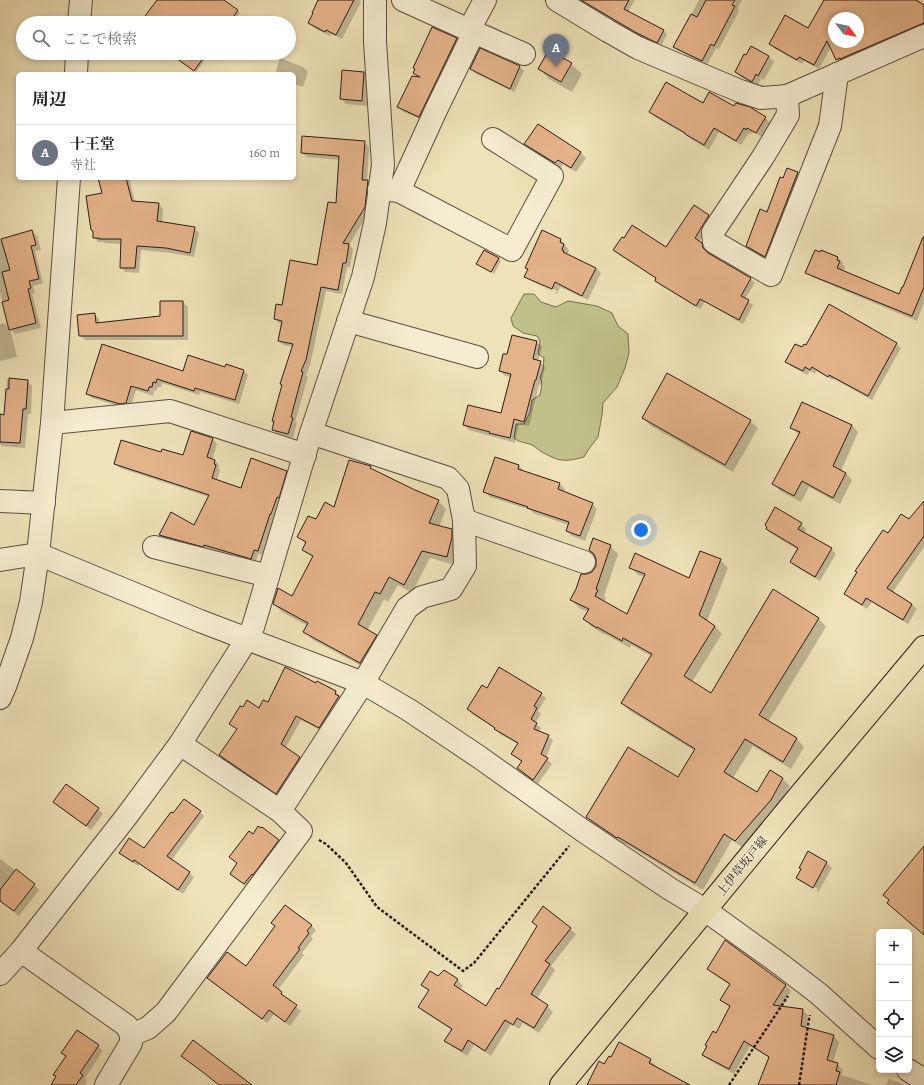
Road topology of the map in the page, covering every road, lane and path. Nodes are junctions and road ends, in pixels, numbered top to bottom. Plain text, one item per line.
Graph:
1 (81, 0) edge
2 (375, 0) edge
3 (403, 0) edge
4 (485, 0) edge
5 (557, 0) edge
6 (80, 16) edge
7 (471, 31) junction
8 (924, 36) edge
9 (524, 54) dead end
10 (77, 60) edge
11 (76, 72) edge
12 (837, 74) junction
13 (787, 96) junction
14 (493, 139) dead end
15 (68, 180) edge
16 (389, 190) junction
17 (348, 321) junction
18 (477, 356) dead end
19 (52, 422) junction
20 (311, 433) junction
21 (305, 455) junction
22 (0, 501) edge
23 (44, 504) junction
24 (464, 520) junction
25 (154, 547) dead end
26 (38, 554) junction
27 (0, 560) edge
28 (584, 562) dead end
29 (268, 576) junction
30 (247, 639) junction
31 (924, 647) edge
32 (363, 683) junction
33 (0, 698) edge
34 (180, 744) junction
35 (280, 811) junction
36 (582, 830) junction
37 (301, 831) junction
38 (705, 910) junction
39 (21, 951) junction
40 (0, 974) edge
41 (799, 979) junction
42 (819, 994) junction
43 (131, 1035) junction
44 (876, 1045) edge
45 (912, 1072) edge
46 (924, 1080) edge
47 (106, 1085) edge
48 (560, 1085) edge
49 (729, 1085) edge
50 (799, 1085) edge

1 - 6 street
2 - 16 street
3 - 7 street
4 - 7 street
5 - 13 street
7 - 9 street
7 - 16 street
8 - 12 street
10 - 11 street
12 - 13 street
12 - 13 street
14 - 16 street
15 - 19 street
16 - 17 street
17 - 18 street
17 - 20 street
19 - 21 street
19 - 23 street
20 - 21 street
20 - 24 street
21 - 29 street
22 - 23 street
23 - 26 street
24 - 28 street
24 - 32 street
25 - 29 street
26 - 27 street
26 - 30 street
26 - 33 street
29 - 30 street
30 - 32 street
30 - 34 street
31 - 38 main road, 上伊草坂戸線
32 - 35 street
32 - 36 street
34 - 35 street
34 - 39 street
35 - 37 street
36 - 37 path
36 - 38 street
37 - 43 street
38 - 41 street
38 - 48 main road, 上伊草坂戸線
39 - 40 street
39 - 43 street
41 - 42 street
41 - 49 path
42 - 44 street
42 - 50 path
43 - 47 street
45 - 46 street

